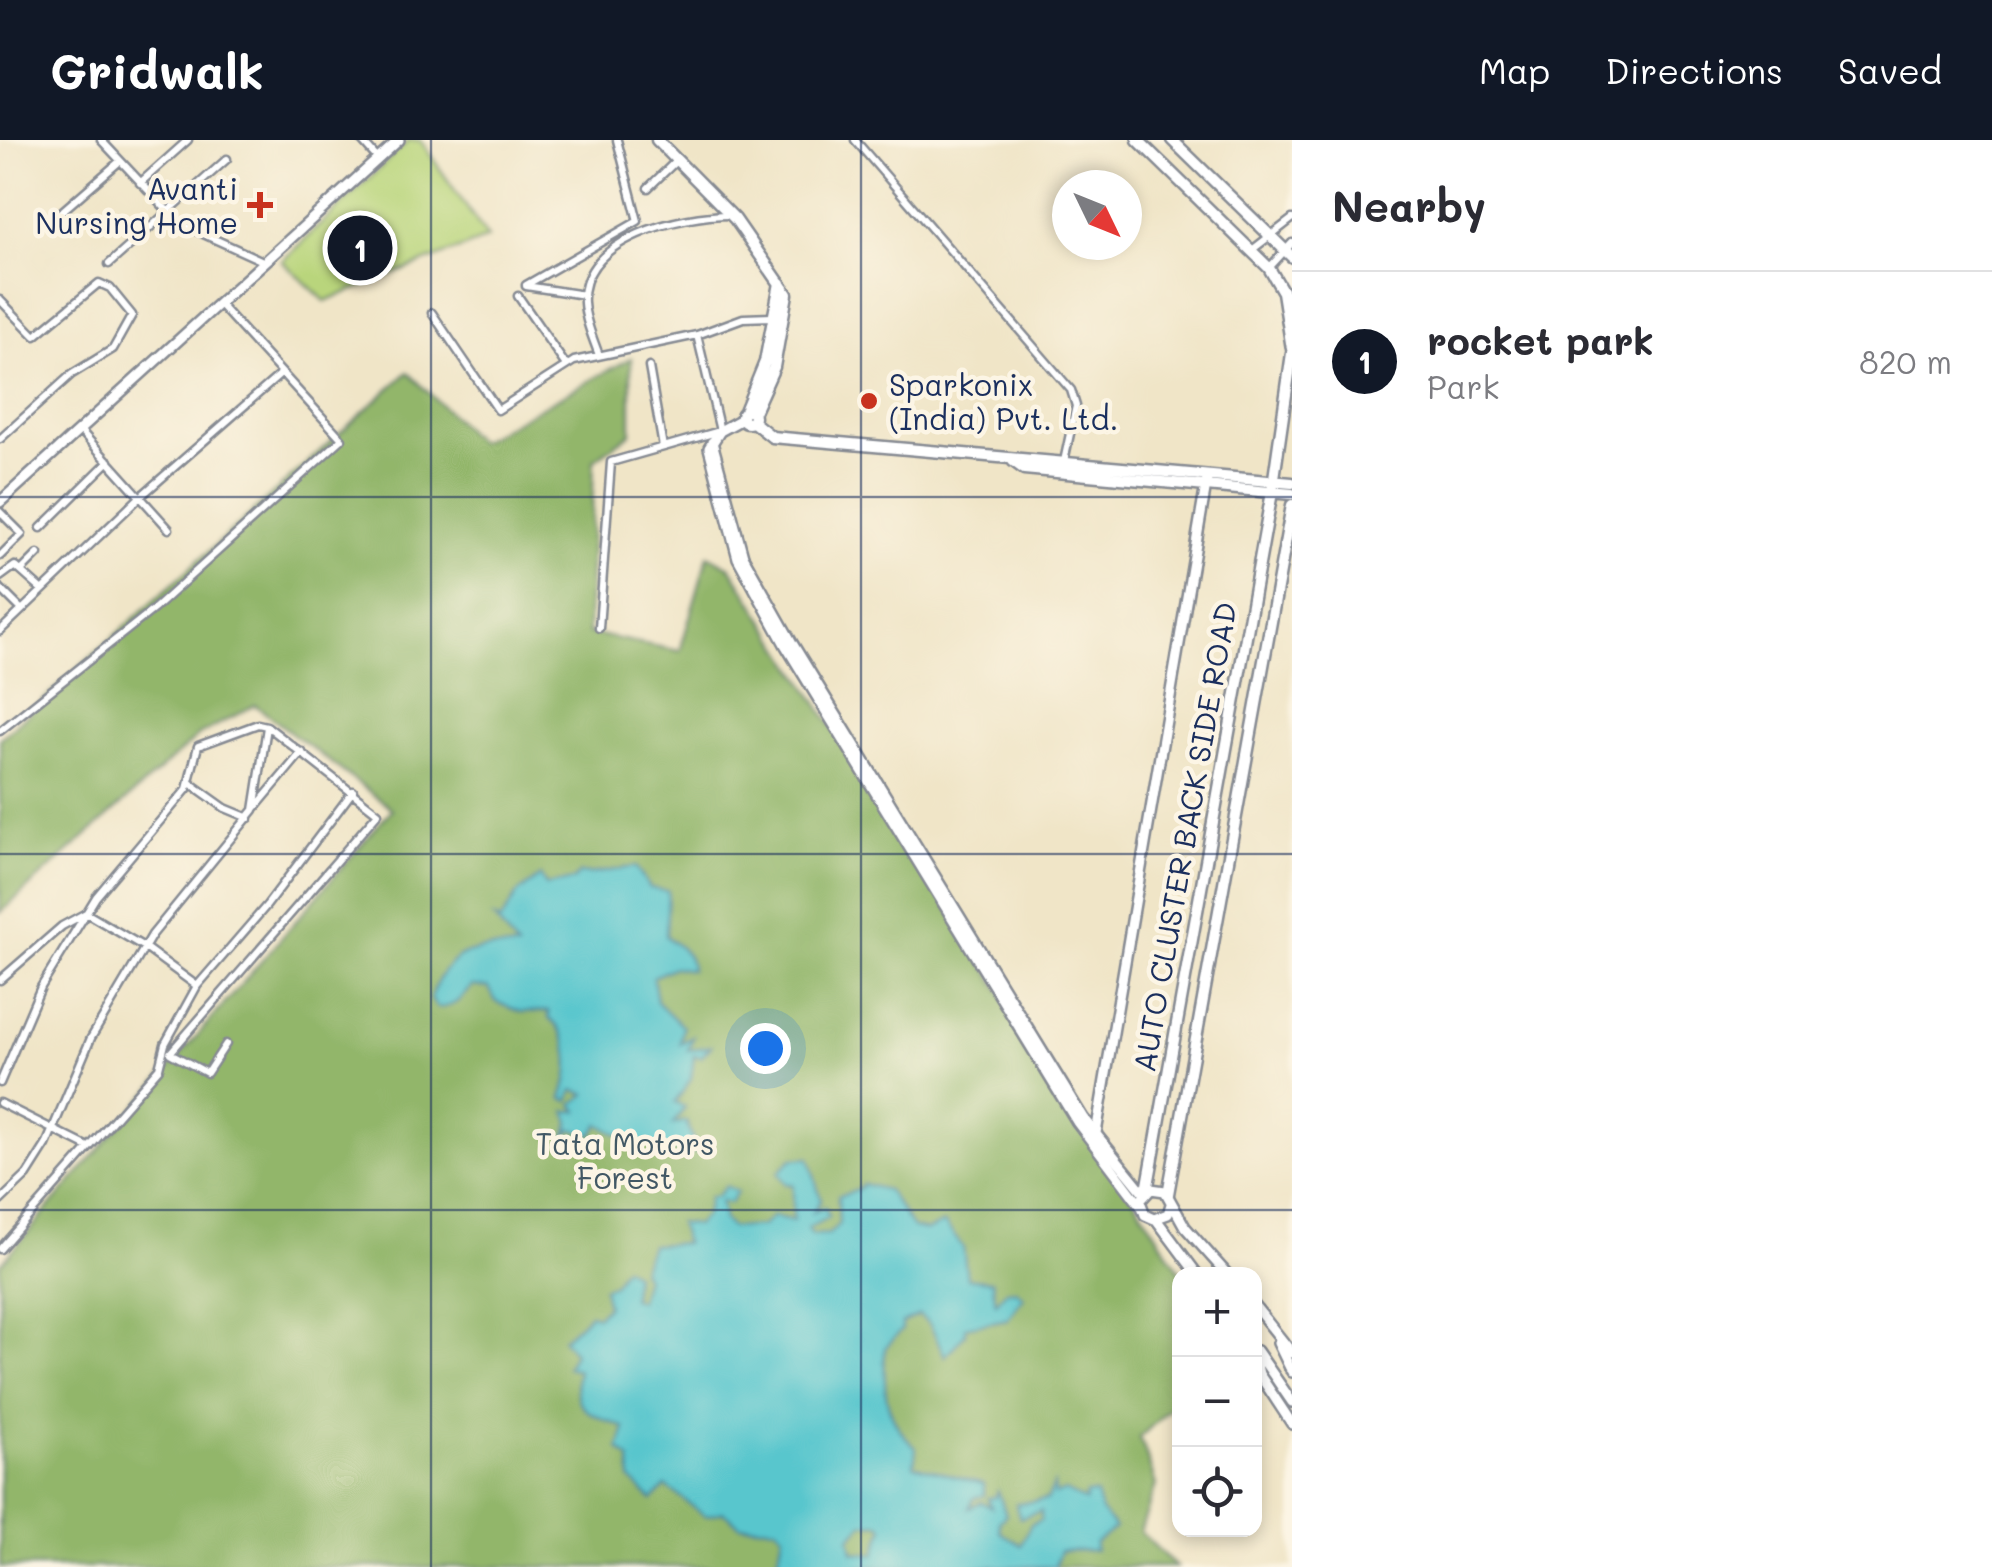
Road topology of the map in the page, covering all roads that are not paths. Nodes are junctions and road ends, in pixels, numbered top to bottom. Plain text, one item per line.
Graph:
1 (101, 140) edge
2 (188, 140) edge
3 (361, 140) edge
4 (399, 140) edge
5 (617, 140) edge
6 (656, 140) edge
7 (855, 140) edge
8 (1138, 140) edge
9 (1172, 140) edge
10 (227, 158) dead end
11 (378, 159) junction
12 (677, 160) junction
13 (120, 161) junction
14 (140, 183) junction
15 (648, 188) dead end
16 (166, 212) junction
17 (60, 213) dead end
18 (732, 215) junction
19 (1292, 219) edge
20 (1268, 233) junction
21 (1290, 250) edge
22 (1251, 251) junction
23 (266, 262) junction
24 (109, 264) dead end
25 (1269, 268) junction
26 (780, 283) junction
27 (585, 295) junction
28 (518, 296) dead end
29 (0, 300) edge
30 (220, 305) junction
31 (432, 313) dead end
32 (774, 316) junction
33 (697, 335) junction
34 (1292, 351) edge
35 (599, 355) junction
36 (565, 364) junction
37 (649, 367) dead end
38 (282, 373) junction
39 (748, 416) junction
40 (80, 430) junction
41 (720, 431) junction
42 (0, 439) edge
43 (663, 446) junction
44 (110, 461) junction
45 (1063, 467) junction
46 (1206, 483) junction
47 (1292, 483) edge
48 (1273, 487) junction
49 (1292, 494) edge
50 (140, 497) junction
51 (0, 502) edge
52 (1292, 504) edge
53 (0, 512) edge
54 (41, 528) dead end
55 (169, 528) dead end
56 (2, 552) edge
57 (38, 554) dead end
58 (21, 571) junction
59 (0, 577) edge
60 (0, 588) edge
61 (42, 590) junction
62 (22, 610) junction
63 (599, 628) dead end
64 (0, 631) edge
65 (267, 726) junction
66 (0, 730) edge
67 (302, 752) junction
68 (190, 783) junction
69 (353, 791) junction
70 (254, 810) junction
71 (248, 818) junction
72 (86, 914) junction
73 (144, 948) junction
74 (0, 980) edge
75 (197, 986) junction
76 (226, 1044) dead end
77 (167, 1052) junction
78 (0, 1083) edge
79 (0, 1103) edge
80 (54, 1128) junction
81 (1095, 1142) junction
82 (88, 1148) junction
83 (1145, 1192) junction
84 (1170, 1199) junction
85 (0, 1201) edge
86 (1140, 1205) junction
87 (1156, 1219) junction
88 (0, 1249) edge
89 (1191, 1267) edge
90 (1222, 1267) edge
91 (1262, 1316) edge
92 (1256, 1357) edge
93 (1260, 1357) edge
94 (1288, 1357) edge
95 (1292, 1372) edge
96 (1292, 1402) edge
97 (1292, 1424) edge

1 - 13 street
2 - 14 street
3 - 11 street
4 - 11 main road
5 - 27 street
6 - 12 main road
7 - 45 street
8 - 22 main road
9 - 20 main road
10 - 16 street
11 - 23 main road
12 - 15 street
12 - 18 main road
13 - 14 street
13 - 17 street
14 - 16 street
16 - 23 street
16 - 24 street
18 - 26 main road
18 - 27 street
19 - 20 street
20 - 21 main road
20 - 22 street
21 - 25 street
22 - 25 main road
23 - 30 main road
25 - 34 main road, AUTO CLUSTER BACK SIDE ROAD
26 - 32 main road
26 - 39 main road
27 - 35 street
28 - 36 street
29 - 42 street
30 - 38 street
30 - 40 main road
31 - 36 street
32 - 33 street
32 - 39 main road
33 - 35 street
33 - 41 street
34 - 48 main road, AUTO CLUSTER BACK SIDE ROAD
35 - 36 street
37 - 43 street
38 - 50 street
38 - 66 street
39 - 41 main road
39 - 45 main road
40 - 44 street
40 - 51 main road
41 - 43 street
41 - 81 main road
43 - 63 street
44 - 50 street
44 - 54 street
45 - 46 main road
46 - 48 main road
46 - 81 main road
47 - 48 main road
48 - 49 main road
48 - 83 main road, AUTO CLUSTER BACK SIDE ROAD
50 - 55 street
50 - 61 street
52 - 84 main road, AUTO CLUSTER BACK SIDE ROAD
53 - 56 street
57 - 58 street
58 - 59 street
58 - 61 street
60 - 62 street
61 - 62 street
62 - 64 street
65 - 67 street
65 - 68 street
65 - 70 street
67 - 69 street
67 - 70 street
68 - 71 street
68 - 72 street
69 - 75 street
69 - 77 street
70 - 71 street
71 - 73 street
72 - 73 street
72 - 74 street
72 - 78 street
73 - 75 street
73 - 80 street
75 - 77 street
76 - 77 street
77 - 82 street
79 - 80 street
80 - 82 street
80 - 85 street
81 - 83 main road
81 - 86 main road
82 - 88 street
83 - 84 main road
83 - 86 main road, AUTO CLUSTER BACK SIDE ROAD
84 - 87 main road
84 - 90 main road
86 - 87 main road
87 - 89 main road
91 - 94 main road
92 - 97 main road
93 - 96 main road
94 - 95 main road

